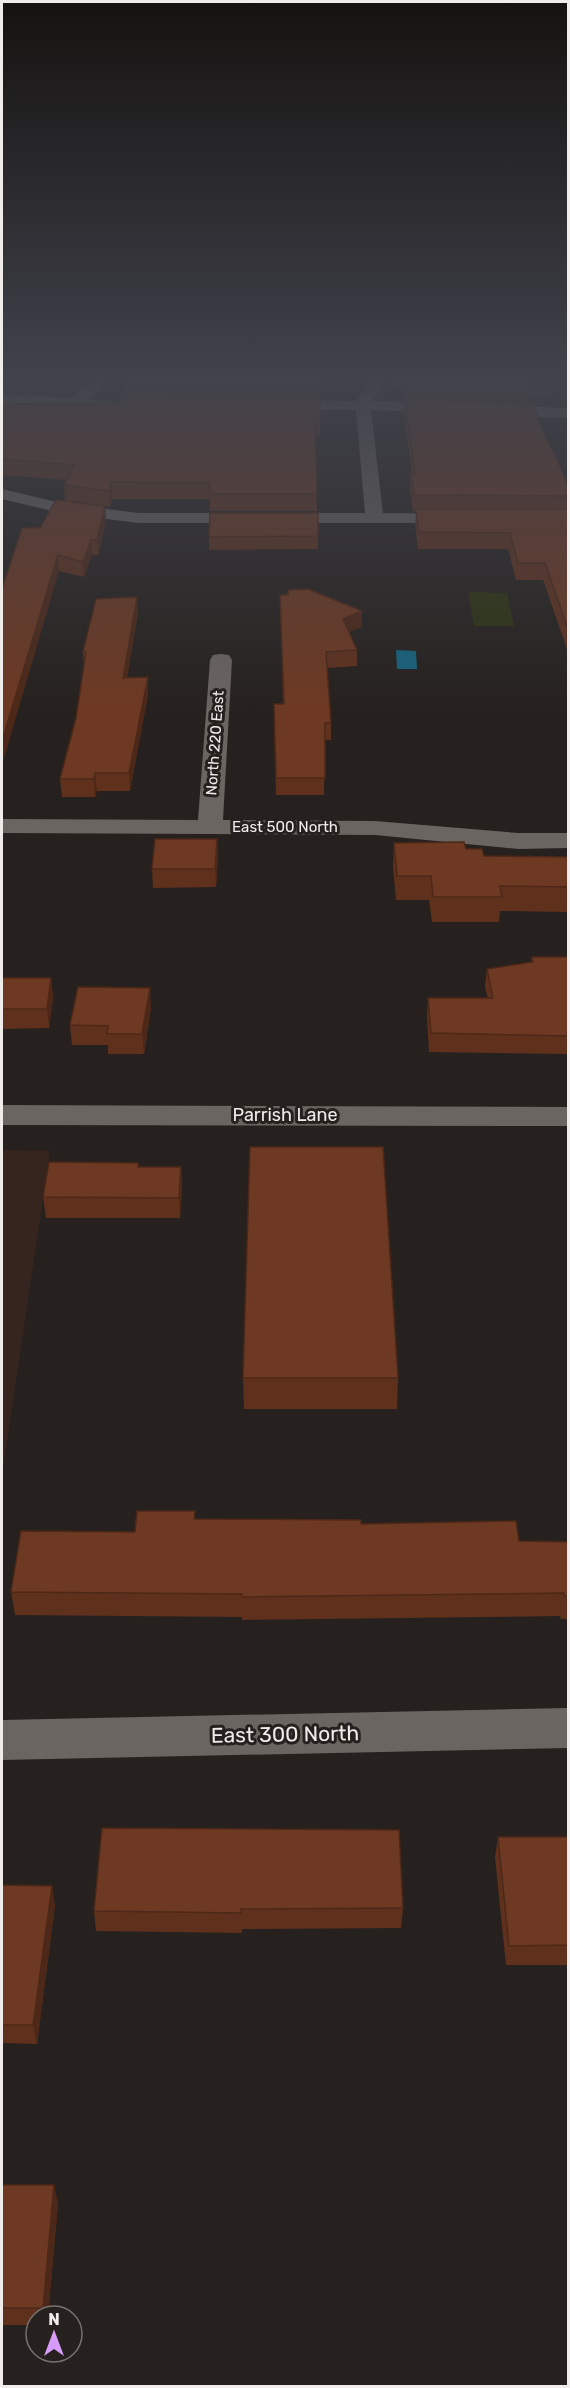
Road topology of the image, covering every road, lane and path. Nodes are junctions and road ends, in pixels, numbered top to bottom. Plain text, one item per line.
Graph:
1 (372, 488) edge
2 (2, 494) edge
3 (375, 518) junction
4 (478, 518) edge
5 (221, 660) dead end
6 (2, 825) edge
7 (210, 827) junction
8 (568, 841) edge
9 (2, 1115) edge
10 (568, 1117) edge
11 (568, 1728) edge
12 (2, 1740) edge

1 - 3 street
2 - 3 street
3 - 4 street
5 - 7 street, North 220 East
6 - 7 street, East 500 North
7 - 8 street, East 500 North
9 - 10 street, Parrish Lane
11 - 12 street, East 300 North

